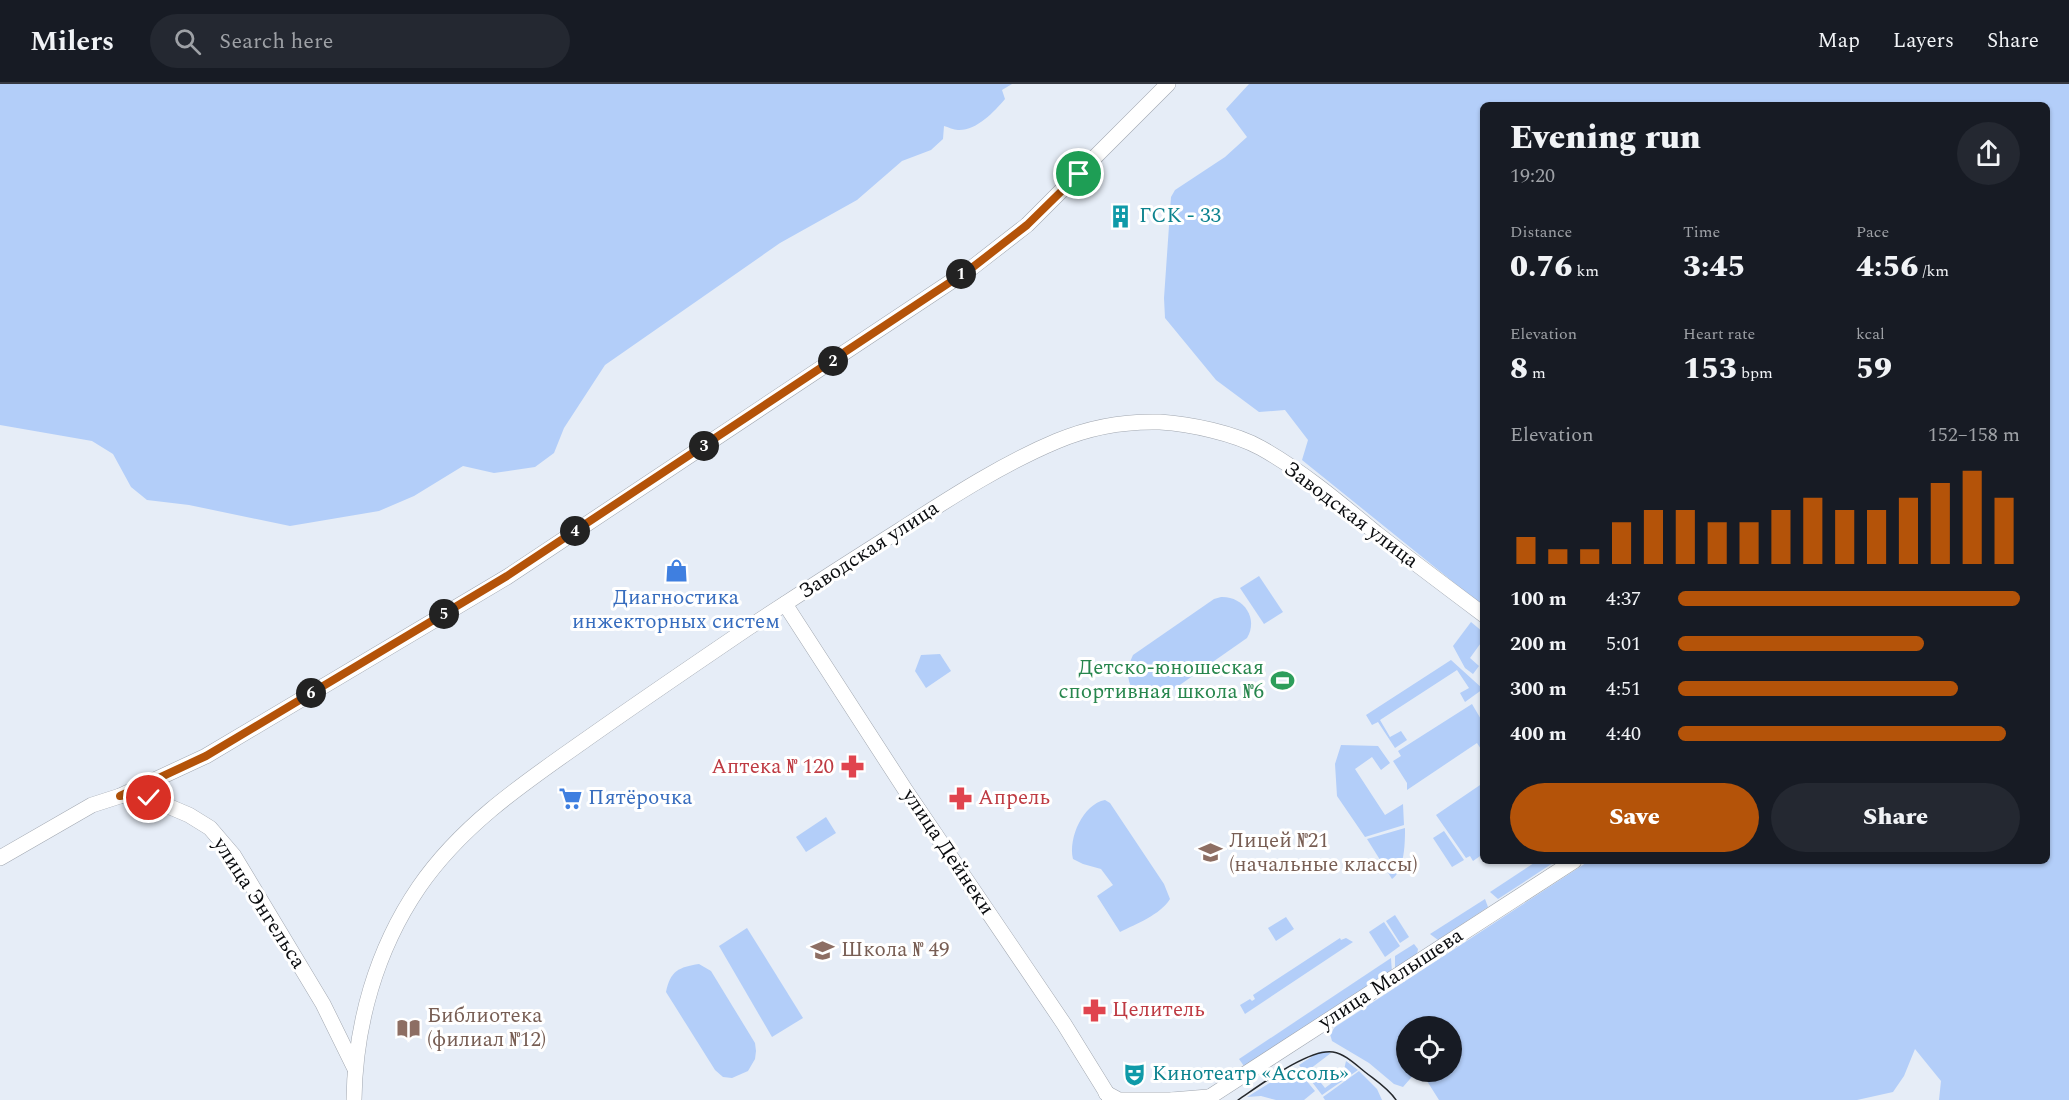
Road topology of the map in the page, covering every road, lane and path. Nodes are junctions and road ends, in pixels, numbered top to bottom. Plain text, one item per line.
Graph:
1 (1168, 84) edge
2 (785, 604) junction
3 (1480, 612) edge
4 (120, 796) junction
5 (0, 858) edge
6 (1569, 864) edge
7 (364, 1016) junction
8 (333, 1024) junction
9 (355, 1069) junction
10 (1109, 1097) edge
11 (1207, 1099) edge
12 (354, 1100) edge
13 (1173, 1100) edge

1 - 4 street
2 - 3 street, Заводская улица
2 - 7 street, Заводская улица
2 - 10 street, улица Дейнеки
4 - 5 street, улица Энгельса
4 - 8 street, улица Энгельса
6 - 11 street, улица Малышева
7 - 8 street
7 - 9 street, Заводская улица
8 - 9 street, Заводская улица
9 - 12 street, Заводская улица
10 - 13 street, улица Малышева
11 - 13 street, улица Малышева

